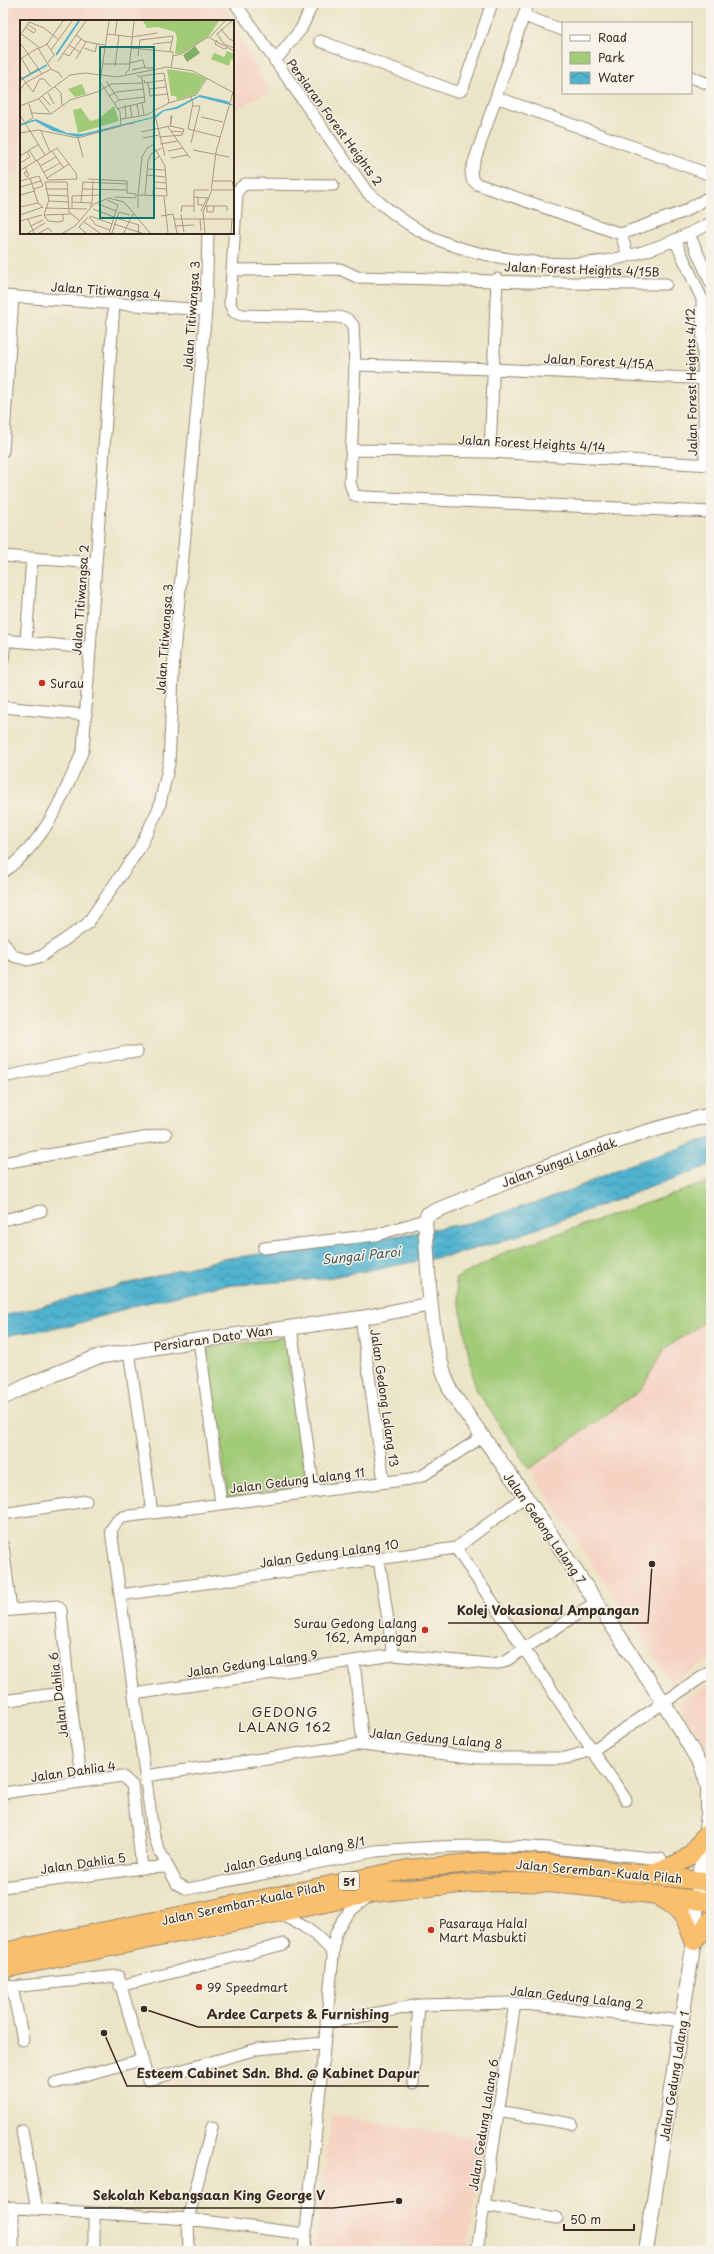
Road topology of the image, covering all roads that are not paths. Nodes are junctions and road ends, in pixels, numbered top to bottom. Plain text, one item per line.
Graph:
1 (234, 3) edge
2 (313, 3) edge
3 (492, 3) edge
4 (528, 3) edge
5 (524, 16) junction
6 (562, 30) edge
7 (320, 41) dead end
8 (275, 61) junction
9 (692, 77) edge
10 (711, 85) edge
11 (496, 97) junction
12 (711, 175) edge
13 (334, 185) dead end
14 (711, 196) edge
15 (711, 223) edge
16 (208, 234) edge
17 (620, 234) junction
18 (689, 234) junction
19 (675, 240) junction
20 (628, 256) junction
21 (232, 270) junction
22 (497, 279) junction
23 (711, 283) edge
24 (666, 284) dead end
25 (8, 296) edge
26 (707, 296) edge
27 (114, 304) junction
28 (206, 310) junction
29 (355, 365) junction
30 (493, 368) junction
31 (708, 379) edge
32 (5, 394) edge
33 (352, 450) junction
34 (3, 451) edge
35 (490, 452) junction
36 (708, 465) edge
37 (711, 512) edge
38 (3, 556) edge
39 (32, 558) junction
40 (95, 563) junction
41 (4, 640) edge
42 (26, 642) junction
43 (89, 648) junction
44 (3, 660) edge
45 (3, 707) edge
46 (86, 715) junction
47 (3, 872) edge
48 (3, 942) edge
49 (137, 1052) dead end
50 (3, 1077) edge
51 (711, 1114) edge
52 (166, 1134) dead end
53 (3, 1163) edge
54 (40, 1211) dead end
55 (3, 1220) edge
56 (425, 1226) junction
57 (264, 1248) dead end
58 (431, 1304) junction
59 (361, 1318) junction
60 (291, 1327) junction
61 (199, 1340) junction
62 (129, 1351) junction
63 (3, 1385) edge
64 (20, 1390) junction
65 (3, 1398) edge
66 (482, 1437) junction
67 (384, 1482) junction
68 (314, 1491) junction
69 (525, 1496) junction
70 (86, 1501) dead end
71 (221, 1503) junction
72 (152, 1513) junction
73 (3, 1514) edge
74 (3, 1546) edge
75 (456, 1548) junction
76 (379, 1559) junction
77 (120, 1595) junction
78 (596, 1602) junction
79 (7, 1610) edge
80 (526, 1649) junction
81 (393, 1655) junction
82 (354, 1661) junction
83 (711, 1671) edge
84 (69, 1692) junction
85 (134, 1694) junction
86 (3, 1701) edge
87 (664, 1703) junction
88 (363, 1744) junction
89 (593, 1750) junction
90 (145, 1776) junction
91 (82, 1782) junction
92 (3, 1793) edge
93 (626, 1800) dead end
94 (708, 1840) edge
95 (405, 1848) junction
96 (660, 1859) dead end
97 (167, 1867) junction
98 (142, 1868) junction
99 (408, 1869) junction
100 (647, 1875) junction
101 (705, 1881) edge
102 (3, 1888) edge
103 (374, 1893) junction
104 (655, 1895) junction
105 (704, 1901) edge
106 (276, 1912) junction
107 (711, 1920) edge
108 (694, 1941) junction
109 (284, 1944) dead end
110 (3, 1952) edge
111 (332, 1953) junction
112 (3, 1969) edge
113 (119, 1981) junction
114 (8, 1985) edge
115 (515, 2003) junction
116 (420, 2005) junction
117 (683, 2021) junction
118 (326, 2023) junction
119 (24, 2040) dead end
120 (324, 2043) junction
121 (141, 2060) junction
122 (55, 2082) dead end
123 (413, 2084) dead end
124 (498, 2111) junction
125 (572, 2124) dead end
126 (212, 2127) dead end
127 (22, 2131) dead end
128 (484, 2205) junction
129 (8, 2207) edge
130 (37, 2209) junction
131 (94, 2214) junction
132 (557, 2218) dead end
133 (188, 2220) junction
134 (306, 2234) junction
135 (14, 2251) edge
136 (94, 2251) edge
137 (189, 2251) edge
138 (304, 2251) edge
139 (477, 2251) edge
140 (646, 2251) edge

1 - 8 street, Persiaran Forest Heights 2
2 - 8 street
3 - 7 street
4 - 5 street
5 - 6 street
5 - 11 street
8 - 20 street, Persiaran Forest Heights 2
9 - 10 street
11 - 12 street
11 - 17 street
13 - 21 street
14 - 17 street
15 - 18 street, Persiaran Forest Heights 2
16 - 28 street, Jalan Titiwangsa 3
17 - 20 street
18 - 19 street, Persiaran Forest Heights 2
18 - 23 street
19 - 20 street, Persiaran Forest Heights 2
19 - 26 street
21 - 22 street, Jalan Forest Heights 4/15B
21 - 29 street
22 - 24 street, Jalan Forest Heights 4/15B
22 - 30 street
25 - 27 street, Jalan Titiwangsa 4
25 - 32 street
26 - 31 street, Jalan Forest Heights 4/12
27 - 28 street, Jalan Titiwangsa 4
27 - 40 street, Jalan Titiwangsa 2
28 - 48 street, Jalan Titiwangsa 3
29 - 30 street, Jalan Forest 4/15A
29 - 33 street
30 - 31 street, Jalan Forest 4/15A
30 - 35 street
31 - 36 street, Jalan Forest Heights 4/12
32 - 34 street
33 - 35 street, Jalan Forest Heights 4/14
33 - 37 street
35 - 36 street, Jalan Forest Heights 4/14
38 - 39 street
39 - 40 street
39 - 42 street
40 - 43 street, Jalan Titiwangsa 2
41 - 42 street
41 - 44 street
42 - 43 street
43 - 46 street, Jalan Titiwangsa 2
45 - 46 street
46 - 47 street, Jalan Titiwangsa 2
49 - 50 street
51 - 56 street, Jalan Sungai Landak
52 - 53 street
54 - 55 street
56 - 57 street
56 - 58 street, Jalan Gedong Lalang 7
58 - 59 street, Persiaran Dato' Wan
58 - 66 street, Jalan Gedong Lalang 7
59 - 60 street, Persiaran Dato' Wan
59 - 67 street, Jalan Gedong Lalang 13
60 - 61 street, Persiaran Dato' Wan
60 - 68 street
61 - 62 street, Persiaran Dato' Wan
61 - 71 street
62 - 64 street, Persiaran Dato' Wan
62 - 72 street
63 - 64 street
64 - 65 street, Persiaran Dato' Wan
66 - 67 street, Jalan Gedung Lalang 11
66 - 69 street, Jalan Gedong Lalang 7
67 - 68 street, Jalan Gedung Lalang 11
68 - 71 street, Jalan Gedung Lalang 11
69 - 75 street, Jalan Gedung Lalang 10
69 - 78 street, Jalan Gedong Lalang 7
70 - 73 street
71 - 72 street, Jalan Gedung Lalang 11
72 - 77 street, Jalan Gedung Lalang 11
74 - 79 street
75 - 76 street, Jalan Gedung Lalang 10
75 - 80 street
76 - 77 street, Jalan Gedung Lalang 10
76 - 81 street
77 - 85 street
78 - 80 street, Jalan Gedung Lalang 9
78 - 87 street, Jalan Gedong Lalang 7
79 - 84 street, Jalan Dahlia 6
80 - 81 street, Jalan Gedung Lalang 9
80 - 89 street
81 - 82 street, Jalan Gedung Lalang 9
82 - 85 street, Jalan Gedung Lalang 9
82 - 88 street
83 - 87 street, Jalan Gedung Lalang 8
84 - 86 street
84 - 91 street, Jalan Dahlia 6
85 - 90 street
87 - 89 street, Jalan Gedung Lalang 8
87 - 94 street, Jalan Gedong Lalang 7
88 - 89 street, Jalan Gedung Lalang 8
88 - 90 street, Jalan Gedung Lalang 8
89 - 93 street
90 - 97 street
91 - 92 street, Jalan Dahlia 4
91 - 98 street, Jalan Dahlia 4
94 - 100 highway
94 - 101 street, Jalan Gedong Lalang 7
95 - 96 street, Jalan Gedung Lalang 8/1
95 - 97 street, Jalan Gedung Lalang 8/1
95 - 99 street
97 - 98 street, Jalan Dahlia 5
98 - 102 street, Jalan Dahlia 5
99 - 100 highway, Jalan Seremban-Kuala Pilah / 51
99 - 110 highway, Jalan Seremban-Kuala Pilah / 51
100 - 101 highway, Jalan Seremban-Kuala Pilah / 51
101 - 105 street, Jalan Gedong Lalang 7
103 - 104 highway, Jalan Seremban-Kuala Pilah / 51
103 - 106 highway, Jalan Seremban-Kuala Pilah / 51
103 - 111 street
104 - 105 highway, Jalan Seremban-Kuala Pilah / 51
104 - 108 highway
105 - 108 street, Jalan Gedung Lalang 1
106 - 111 street
106 - 112 highway, Jalan Seremban-Kuala Pilah / 51
107 - 108 highway
108 - 117 street, Jalan Gedung Lalang 1
109 - 113 street
111 - 118 street
113 - 114 street
113 - 121 street
114 - 119 street
115 - 116 street, Jalan Gedung Lalang 2
115 - 117 street, Jalan Gedung Lalang 2
115 - 124 street, Jalan Gedung Lalang 6
116 - 118 street, Jalan Gedung Lalang 2
116 - 123 street
117 - 140 street, Jalan Gedung Lalang 1
118 - 120 street
120 - 121 street
120 - 134 street
121 - 122 street
124 - 125 street
124 - 128 street, Jalan Gedung Lalang 6
126 - 133 street
127 - 130 street
128 - 132 street
128 - 139 street, Jalan Gedung Lalang 6
129 - 130 street
129 - 135 street
130 - 131 street
131 - 133 street
131 - 136 street
133 - 134 street
133 - 137 street
134 - 138 street

